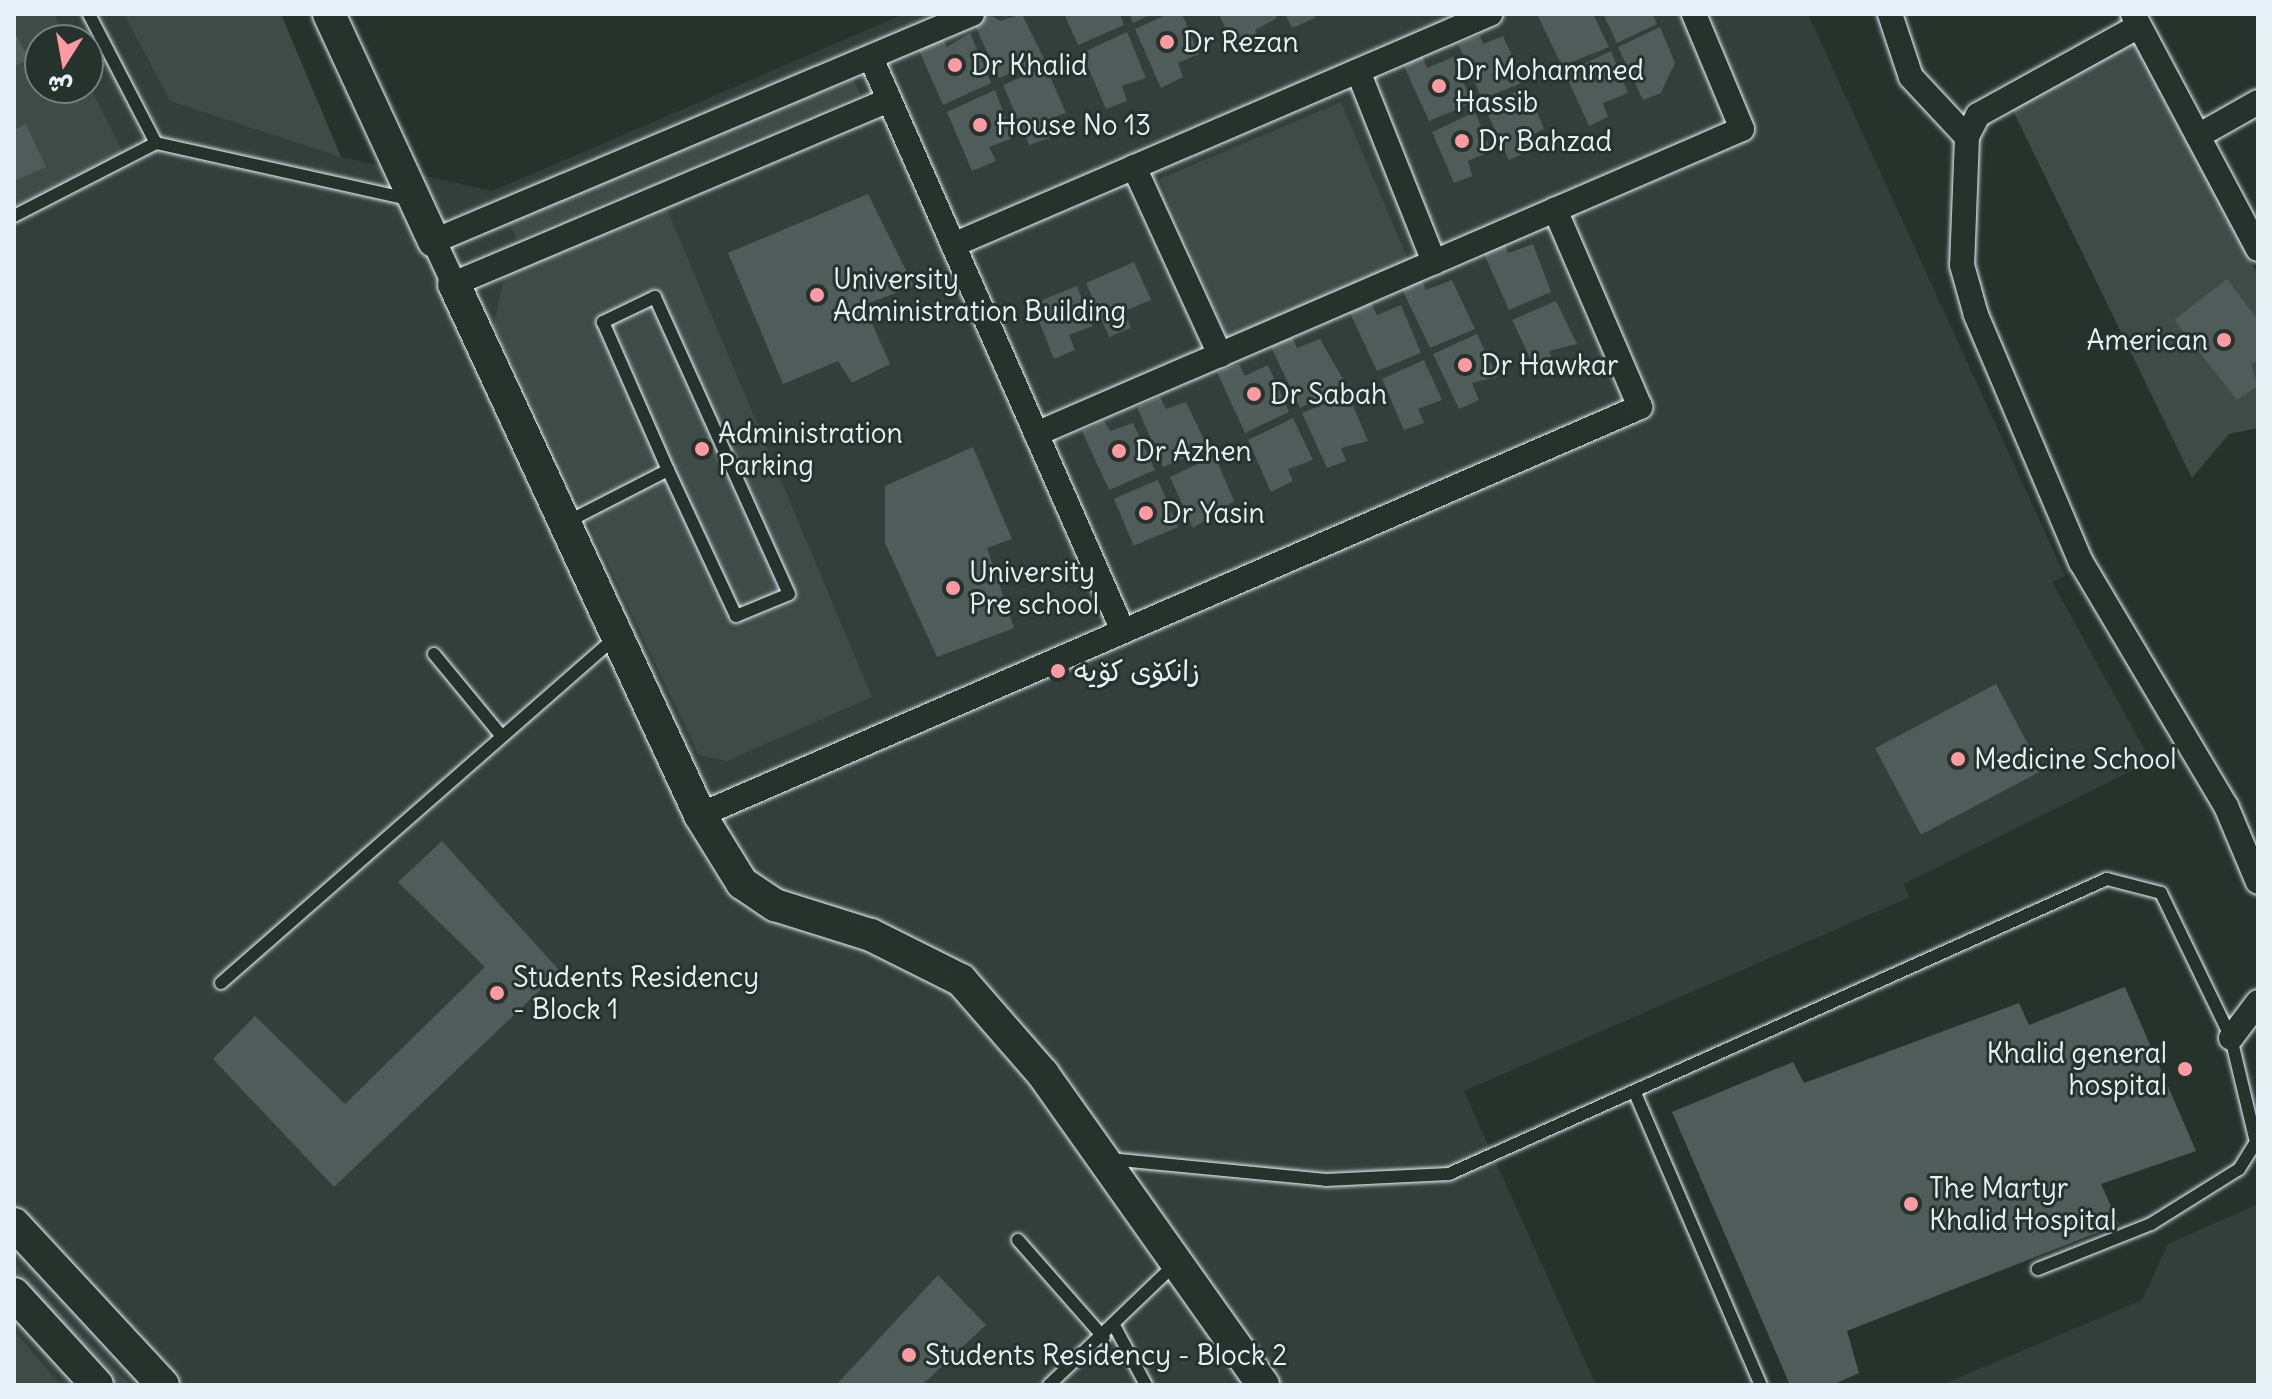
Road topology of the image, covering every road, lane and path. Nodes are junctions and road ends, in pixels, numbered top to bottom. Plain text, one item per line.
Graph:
1 (89, 14) edge
2 (329, 14) edge
3 (972, 14) edge
4 (1490, 14) edge
5 (1694, 14) edge
6 (1890, 14) edge
7 (2136, 20) edge
8 (871, 58) junction
9 (1358, 71) junction
10 (889, 100) junction
11 (2258, 102) edge
12 (2198, 136) junction
13 (1967, 137) junction
14 (156, 143) junction
15 (1134, 167) junction
16 (415, 201) junction
17 (1555, 210) junction
18 (14, 216) edge
19 (434, 241) junction
20 (953, 245) junction
21 (2258, 249) edge
22 (1434, 262) junction
23 (454, 284) junction
24 (1220, 355) junction
25 (1036, 434) junction
26 (668, 470) junction
27 (562, 525) junction
28 (1123, 631) junction
29 (616, 637) junction
30 (434, 654) dead end
31 (500, 734) junction
32 (700, 815) junction
33 (2258, 882) edge
34 (221, 983) dead end
35 (2258, 1002) edge
36 (2231, 1038) junction
37 (1635, 1093) junction
38 (1105, 1159) junction
39 (14, 1224) edge
40 (1018, 1240) dead end
41 (1175, 1264) junction
42 (2038, 1269) dead end
43 (14, 1294) edge
44 (1115, 1327) junction
45 (1104, 1338) junction
46 (97, 1385) edge
47 (163, 1385) edge
48 (1049, 1385) edge
49 (1146, 1385) edge
50 (1263, 1385) edge
51 (1761, 1385) edge

1 - 14 lane
2 - 16 street
3 - 8 street
4 - 9 street
5 - 17 street
6 - 13 street
7 - 12 street
7 - 13 street
8 - 10 street
8 - 19 street
9 - 15 street
9 - 22 street
10 - 20 street
10 - 23 street
11 - 12 street
12 - 21 street
13 - 33 street
14 - 16 lane
14 - 18 lane
15 - 20 street
15 - 24 street
16 - 19 street
17 - 22 street
17 - 28 street
19 - 23 street
20 - 25 street
22 - 24 street
23 - 27 street
24 - 25 street
25 - 28 street
26 - 26 lane
26 - 27 lane
27 - 29 street
28 - 32 street
29 - 31 lane
29 - 32 street
30 - 31 lane
31 - 34 lane
32 - 38 street
35 - 36 street
36 - 37 lane
36 - 42 lane
37 - 38 lane
37 - 51 lane
38 - 41 street
39 - 47 street
40 - 45 lane
41 - 44 lane
41 - 50 street
43 - 46 street
44 - 45 lane
44 - 49 lane
45 - 48 lane

